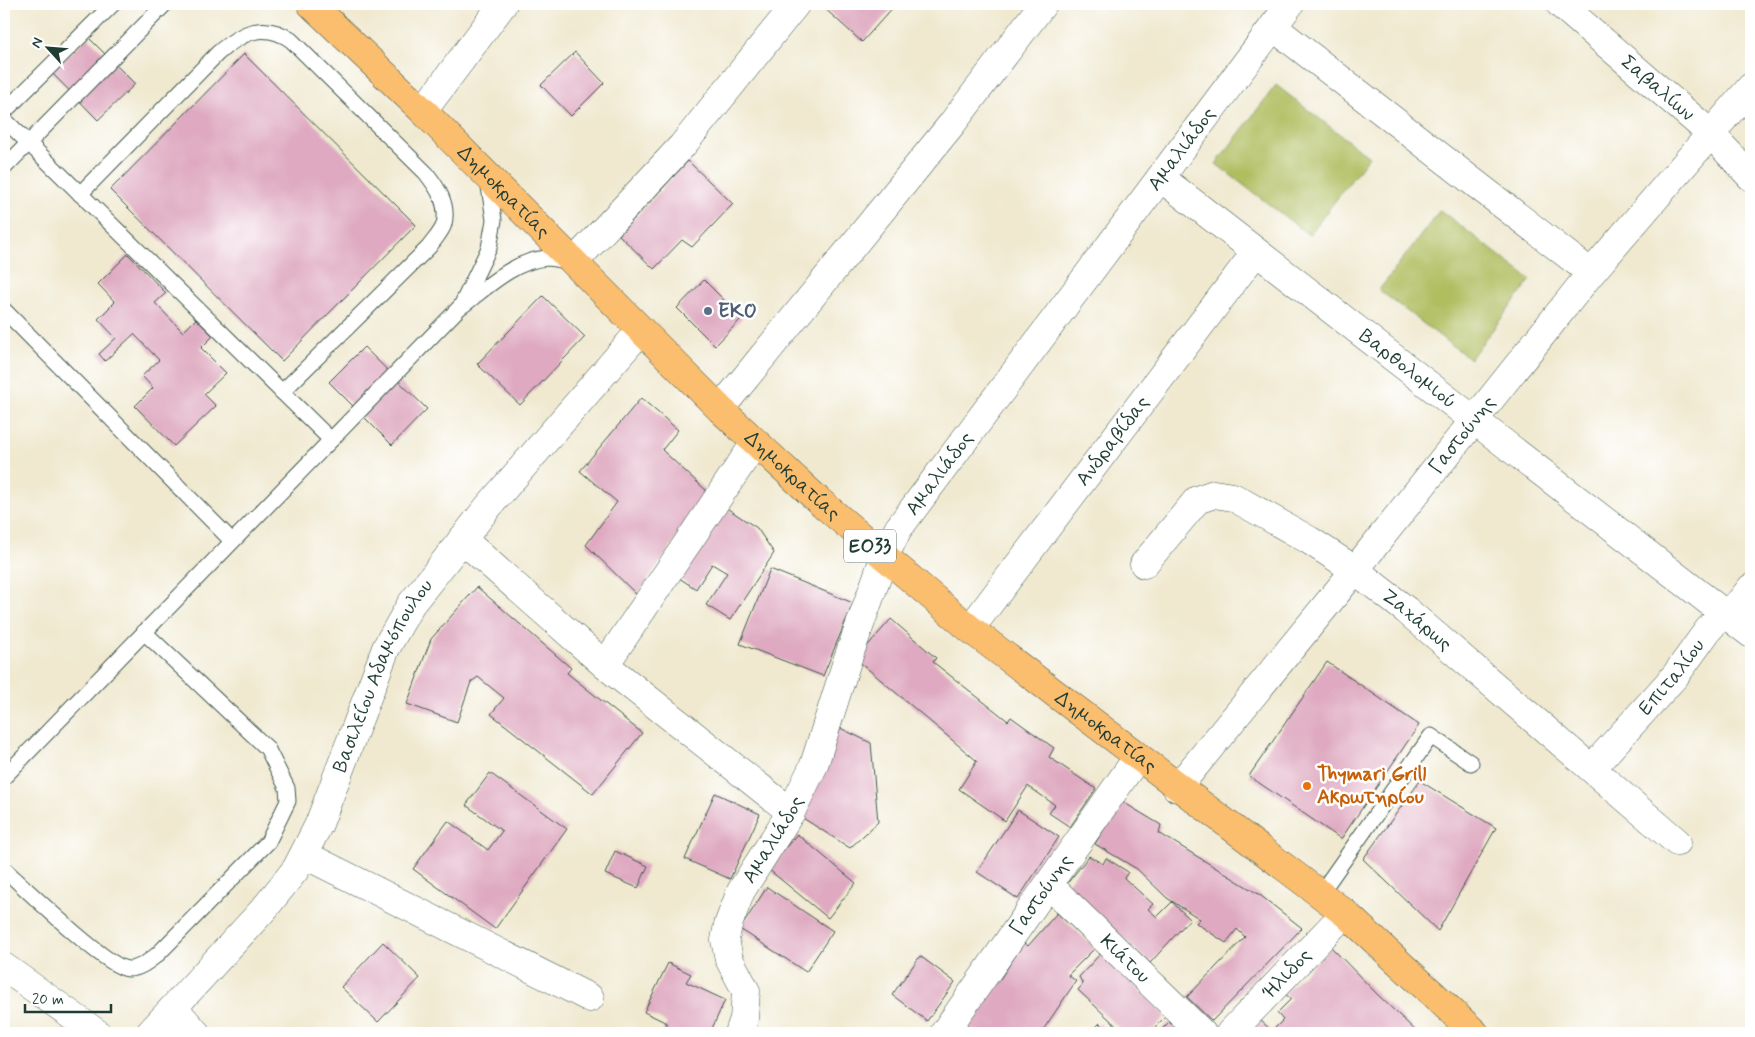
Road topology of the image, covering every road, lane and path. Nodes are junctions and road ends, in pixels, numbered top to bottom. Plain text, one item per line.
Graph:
1 (113, 4) edge
2 (164, 4) edge
3 (503, 4) edge
4 (796, 4) edge
5 (1043, 4) edge
6 (1290, 4) edge
7 (1560, 4) edge
8 (312, 5) edge
9 (1273, 27) junction
10 (1751, 87) edge
11 (423, 111) junction
12 (4, 112) edge
13 (4, 119) edge
14 (1710, 133) junction
15 (28, 143) junction
16 (4, 168) edge
17 (488, 176) junction
18 (1751, 177) edge
19 (1160, 178) junction
20 (80, 194) junction
21 (1255, 253) junction
22 (574, 262) junction
23 (1590, 273) junction
24 (461, 306) junction
25 (4, 310) edge
26 (641, 330) junction
27 (282, 392) junction
28 (720, 409) junction
29 (1474, 421) junction
30 (331, 440) junction
31 (755, 443) junction
32 (462, 539) junction
33 (232, 541) junction
34 (884, 558) junction
35 (1144, 564) dead end
36 (1355, 570) junction
37 (1751, 588) edge
38 (1724, 614) junction
39 (970, 630) junction
40 (144, 632) junction
41 (1751, 634) edge
42 (605, 665) junction
43 (1137, 758) junction
44 (1471, 763) dead end
45 (1592, 768) junction
46 (4, 777) edge
47 (1177, 788) junction
48 (791, 812) junction
49 (1677, 842) dead end
50 (304, 855) junction
51 (4, 870) edge
52 (1049, 885) junction
53 (1320, 894) junction
54 (1345, 913) junction
55 (4, 967) edge
56 (590, 998) dead end
57 (174, 1008) junction
58 (97, 1033) edge
59 (150, 1033) edge
60 (196, 1033) edge
61 (738, 1033) edge
62 (944, 1033) edge
63 (1202, 1033) edge
64 (1230, 1033) edge
65 (1476, 1033) edge

1 - 12 lane
2 - 15 lane
3 - 11 street
4 - 22 street
5 - 28 street
6 - 9 street, Αμαλιάδος
7 - 14 street, Σαβαλίων
8 - 11 main road, Δημοκρατίας / ΕΟ33
9 - 19 street, Αμαλιάδος
9 - 23 street
10 - 14 street, Γαστούνης
11 - 17 main road, Δημοκρατίας / ΕΟ33
13 - 15 lane
14 - 18 street, Σαβαλίων
14 - 23 street, Γαστούνης
15 - 16 lane
15 - 20 lane
17 - 22 main road, Δημοκρατίας / ΕΟ33
17 - 24 lane
19 - 21 street, Βαρθολομιού
19 - 34 street, Αμαλιάδος
20 - 27 lane
20 - 27 lane
21 - 29 street, Βαρθολομιού
21 - 39 street, Ανδραβίδας
22 - 24 lane
22 - 26 main road, Δημοκρατίας / ΕΟ33
23 - 29 street, Γαστούνης
24 - 30 lane
25 - 33 lane
26 - 28 main road, Δημοκρατίας / ΕΟ33
26 - 32 street, Βασιλείου Αδαμόπουλου
27 - 30 lane
28 - 31 main road, Δημοκρατίας / ΕΟ33
29 - 36 street, Γαστούνης
29 - 38 street, Βαρθολομιού
30 - 33 lane
31 - 34 main road, Δημοκρατίας / ΕΟ33
31 - 42 street
32 - 42 street
32 - 50 street, Βασιλείου Αδαμόπουλου
33 - 40 lane
34 - 39 main road, Δημοκρατίας / ΕΟ33
34 - 48 street, Αμαλιάδος
35 - 36 street, Ζαχάρως
36 - 45 street, Ζαχάρως
36 - 47 street, Γαστούνης
37 - 38 street, Επιταλίου
38 - 41 street, Βαρθολομιού
38 - 45 street, Επιταλίου
39 - 43 main road, Δημοκρατίας / ΕΟ33
40 - 46 lane
40 - 51 lane
42 - 48 street
43 - 47 main road, Δημοκρατίας / ΕΟ33
43 - 52 street, Γαστούνης
44 - 53 lane
45 - 49 street, Ζαχάρως
47 - 53 main road, Δημοκρατίας / ΕΟ33
48 - 61 street, Αμαλιάδος
50 - 56 street
50 - 57 street, Βασιλείου Αδαμόπουλου
52 - 62 street, Γαστούνης
52 - 63 street, Κιάτου
53 - 54 main road, Δημοκρατίας / ΕΟ33
54 - 64 street, Ήλιδος
54 - 65 main road, Δημοκρατίας / ΕΟ33
55 - 58 street
57 - 59 street, Βασιλείου Αδαμόπουλου
57 - 60 street

